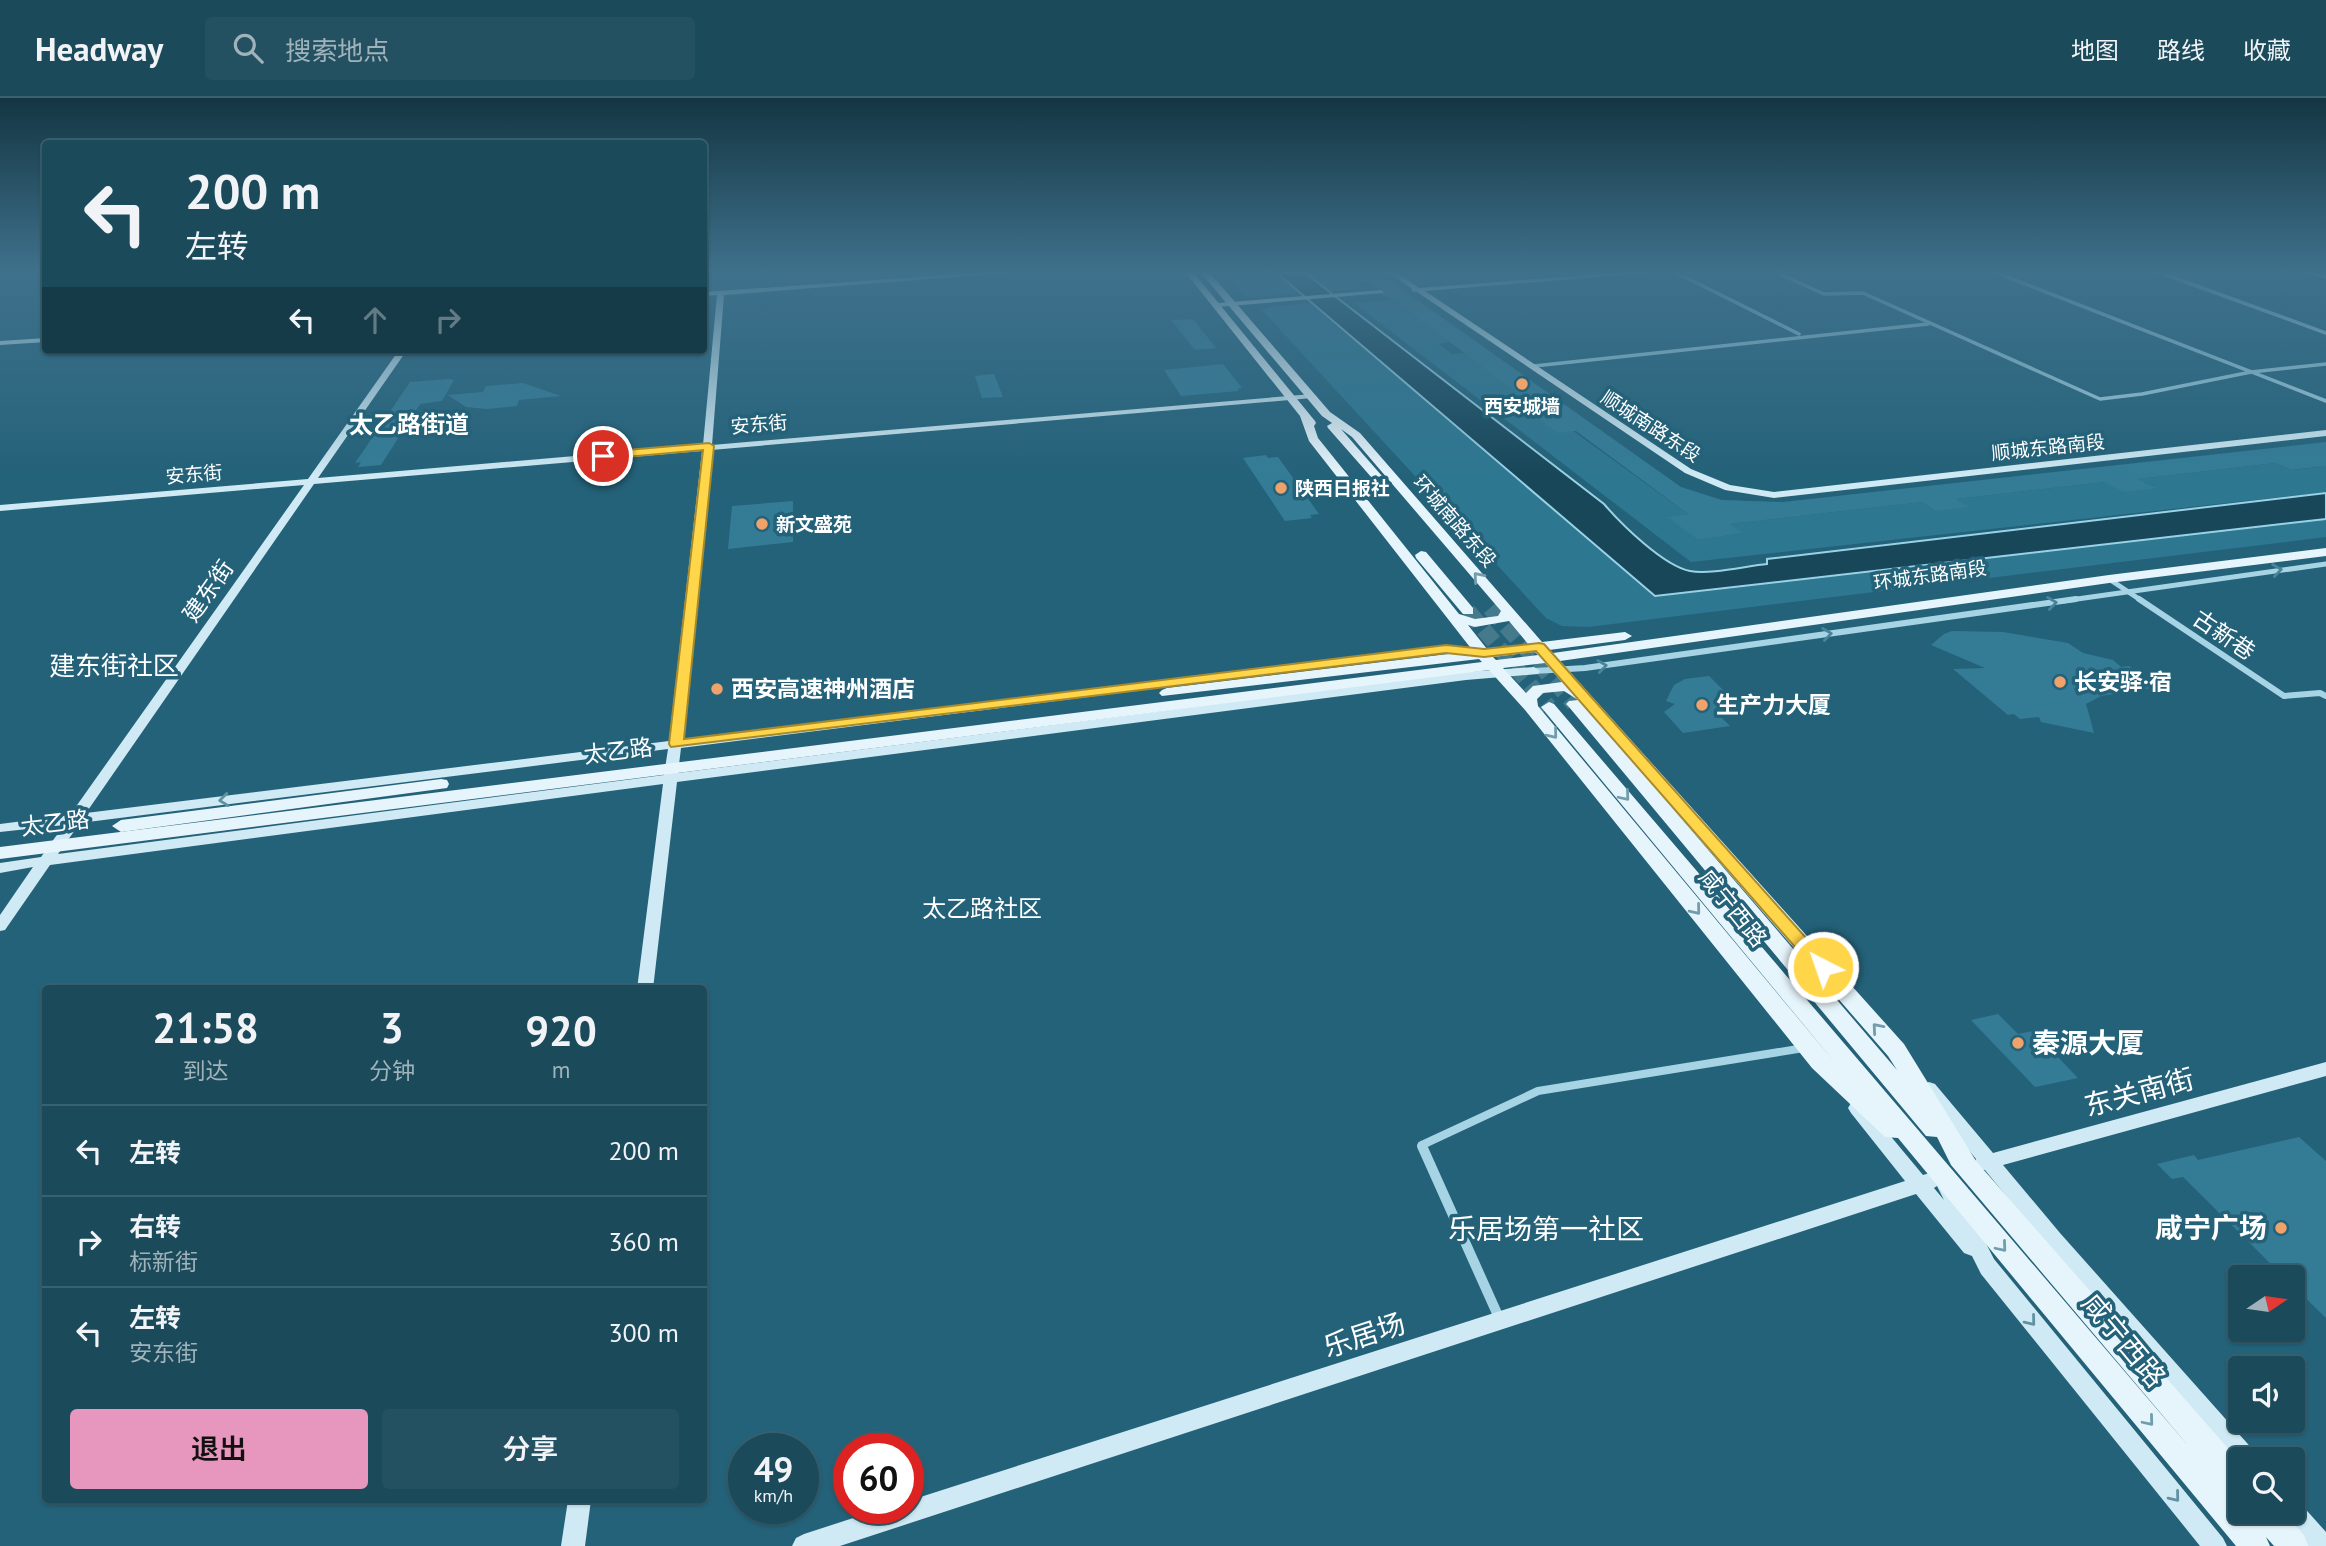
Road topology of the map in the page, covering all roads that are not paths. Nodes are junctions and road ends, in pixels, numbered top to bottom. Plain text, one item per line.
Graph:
1 (37, 341) edge
2 (717, 341) edge
3 (1245, 341) edge
4 (1265, 341) edge
5 (1495, 341) edge
6 (1745, 341) edge
7 (1967, 341) edge
8 (2170, 341) edge
9 (0, 343) edge
10 (400, 354) edge
11 (2326, 364) edge
12 (1534, 366) junction
13 (2251, 372) junction
14 (1312, 396) junction
15 (1290, 398) junction
16 (2326, 401) edge
17 (1326, 414) junction
18 (2326, 433) edge
19 (709, 446) junction
20 (311, 481) junction
21 (1774, 495) joint
22 (0, 508) edge
23 (2326, 543) edge
24 (2326, 552) edge
25 (2326, 564) edge
26 (2109, 579) junction
27 (2129, 592) junction
28 (1490, 608) tunnel mouth
29 (1508, 611) junction
30 (1462, 614) junction
31 (1550, 658) junction
32 (1492, 664) junction
33 (1534, 671) joint
34 (2326, 696) edge
35 (1579, 700) junction
36 (1540, 707) junction
37 (674, 761) junction
38 (0, 828) edge
39 (63, 833) junction
40 (0, 841) edge
41 (0, 853) edge
42 (44, 861) junction
43 (0, 868) edge
44 (0, 926) edge
45 (646, 985) edge
46 (1814, 1055) junction
47 (2326, 1069) edge
48 (1978, 1164) junction
49 (1931, 1180) junction
50 (1500, 1320) junction
51 (2236, 1447) edge
52 (2228, 1469) edge
53 (579, 1503) edge
54 (2274, 1524) edge
55 (2304, 1524) edge
56 (573, 1546) edge
57 (804, 1546) edge
58 (2215, 1546) edge
59 (2255, 1546) edge
60 (2293, 1546) edge
61 (2323, 1546) edge

1 - 9 street
2 - 19 street
3 - 15 main road
4 - 14 main road, 环城南路东段
5 - 12 street, 顺城南路东段
6 - 12 street
7 - 13 street
8 - 13 street
10 - 20 street, 建东街
11 - 13 street
12 - 21 street, 顺城南路东段
13 - 16 street
14 - 15 street, 安东街
14 - 17 main road, 环城南路东段
15 - 19 street, 安东街
15 - 30 main road
17 - 28 main road, 环城南路东段
29 -> 17 main road, 环城南路东段
18 - 21 street, 顺城东路南段
19 - 20 street, 安东街
19 - 37 street
20 - 22 street, 安东街
20 - 39 street, 建东街
23 - 31 main road, 环城东路南段
24 - 26 main road, 环城东路南段
27 -> 25 street
26 - 27 street, 古新巷
26 - 31 main road, 环城东路南段
31 -> 27 street
27 - 34 street, 古新巷
29 - 30 main road
29 - 31 main road, 环城南路东段
30 - 32 main road
31 - 32 main road, 太乙路
31 - 33 street
31 - 35 main road, 咸宁西路
32 - 33 street
32 - 36 main road, 咸宁西路
32 - 37 main road, 太乙路
35 - 36 main road
35 - 48 main road, 咸宁西路
48 -> 35 main road, 咸宁西路
36 -> 46 main road, 咸宁西路
36 -> 49 main road, 咸宁西路
37 - 39 main road, 太乙路
37 -> 39 street
37 - 42 street
37 - 45 street
38 - 39 street
39 - 40 main road, 太乙路
39 - 41 main road, 太乙路
39 - 42 street, 建东街
42 - 43 street
42 - 44 street, 建东街
46 - 49 main road, 咸宁西路
46 - 50 street
47 - 48 street, 东关南街
48 - 51 street
48 - 52 main road, 咸宁西路
49 - 50 street, 乐居场
49 -> 58 street
49 -> 59 main road, 咸宁西路
50 - 57 street, 乐居场
53 - 56 street
54 - 60 main road
55 - 61 street

